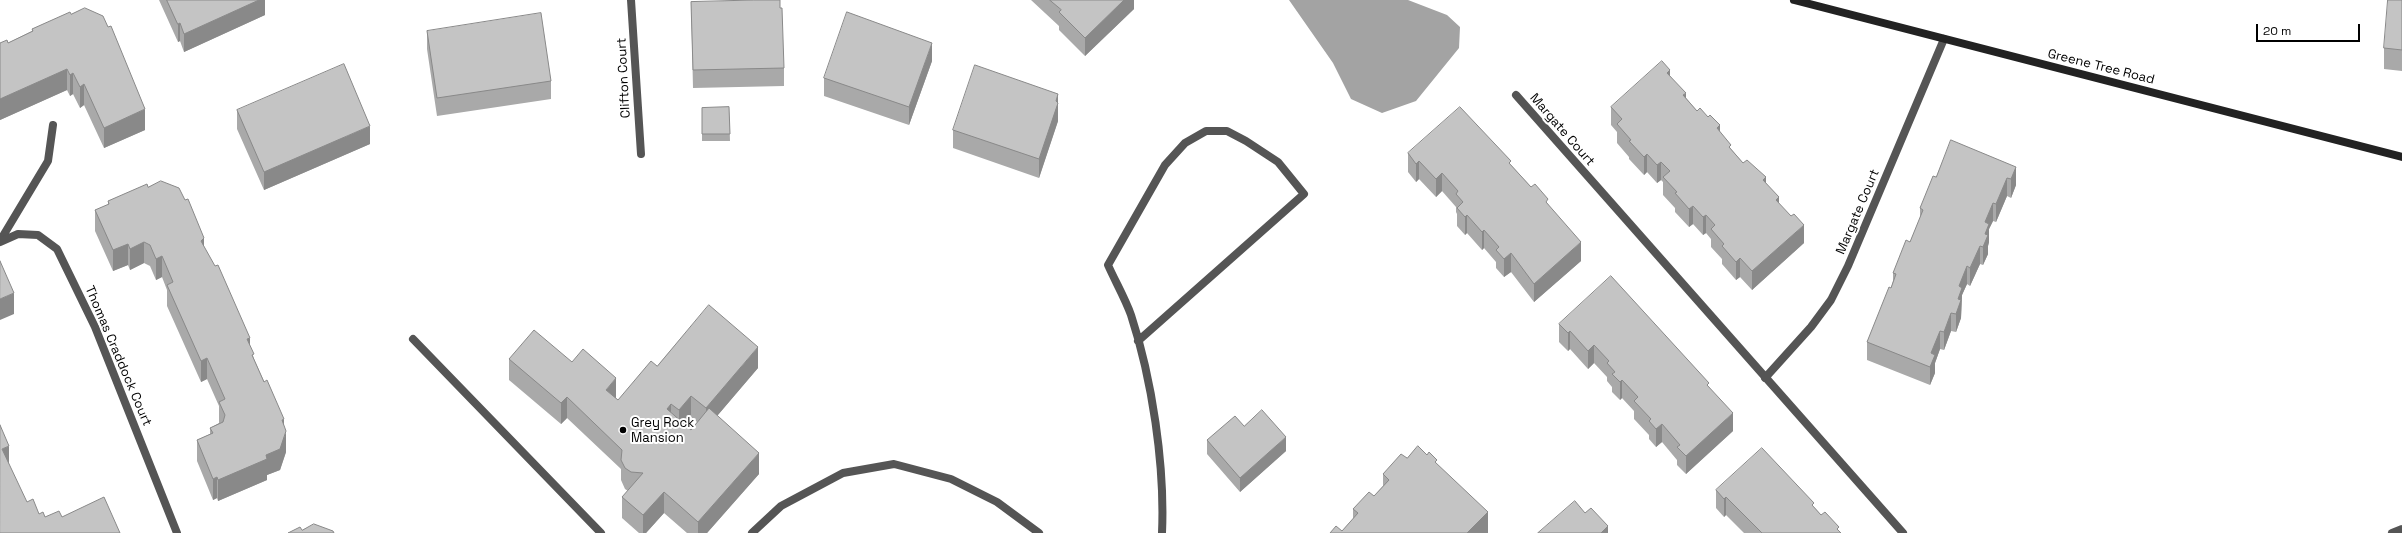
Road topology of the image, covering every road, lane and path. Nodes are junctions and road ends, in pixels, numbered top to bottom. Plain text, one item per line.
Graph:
1 (631, 0) edge
2 (1794, 0) edge
3 (1944, 39) junction
4 (1516, 95) dead end
5 (53, 125) dead end
6 (641, 154) dead end
7 (2402, 157) edge
8 (0, 241) edge
9 (414, 339) dead end
10 (1138, 341) junction
11 (1766, 378) junction
12 (2402, 529) edge
13 (177, 533) edge
14 (601, 533) edge
15 (752, 533) edge
16 (1039, 533) edge
17 (1162, 533) edge
18 (1903, 533) edge
19 (2392, 533) edge

1 - 6 street, Clifton Court
2 - 3 street, Greene Tree Road
3 - 7 street, Greene Tree Road
3 - 11 street, Margate Court
4 - 11 street, Margate Court
5 - 8 street
8 - 13 street, Thomas Craddock Court
9 - 14 street
10 - 10 street
10 - 17 street
11 - 18 street, Margate Court
12 - 19 street
15 - 16 street

